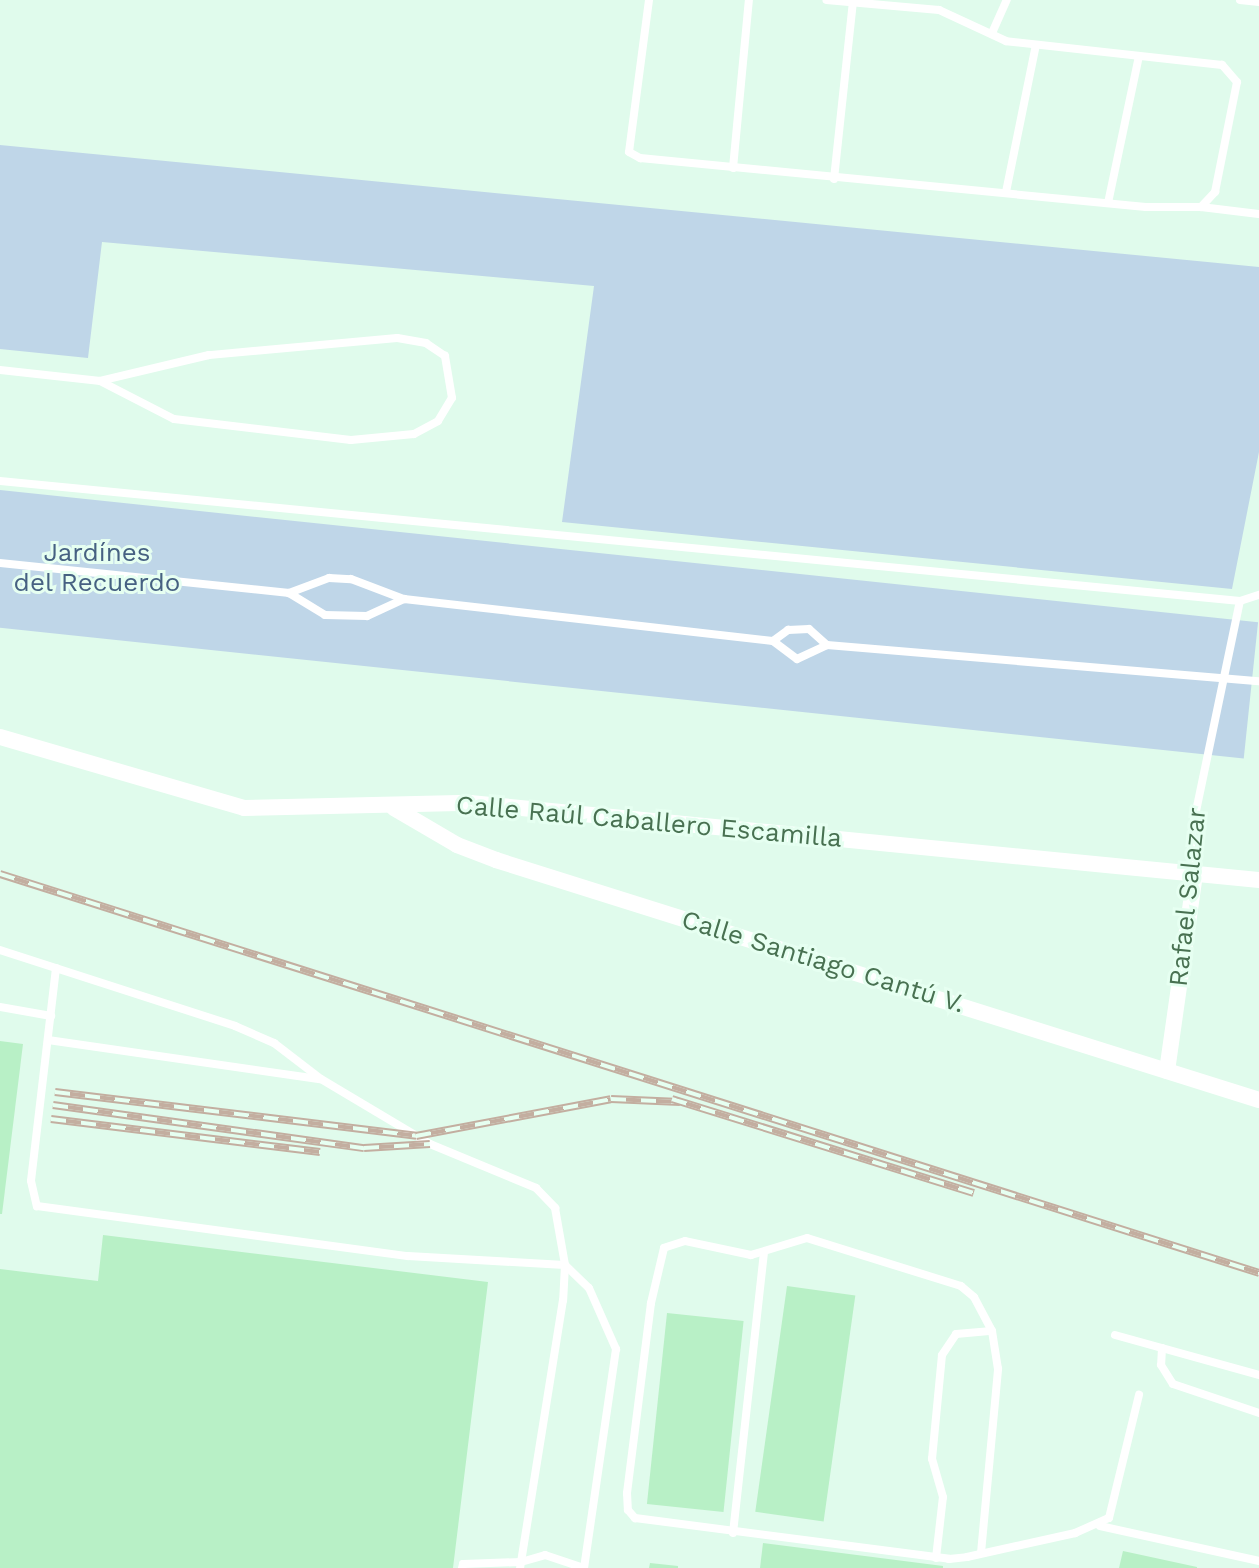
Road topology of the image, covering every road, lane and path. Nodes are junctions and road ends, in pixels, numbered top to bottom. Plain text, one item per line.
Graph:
1 (649, 0) edge
2 (749, 0) edge
3 (826, 0) edge
4 (1007, 0) edge
5 (1240, 0) edge
6 (853, 2) junction
7 (1259, 2) edge
8 (992, 33) junction
9 (1036, 45) junction
10 (1139, 56) junction
11 (733, 168) junction
12 (834, 179) junction
13 (1006, 192) junction
14 (1108, 203) junction
15 (1201, 207) junction
16 (1259, 214) edge
17 (0, 370) edge
18 (100, 381) junction
19 (0, 481) edge
20 (0, 563) edge
21 (289, 593) junction
22 (1259, 595) edge
23 (404, 599) junction
24 (1240, 601) junction
25 (773, 641) junction
26 (827, 645) junction
27 (1225, 677) junction
28 (1259, 681) edge
29 (0, 737) edge
30 (394, 808) junction
31 (1195, 875) junction
32 (1259, 880) edge
33 (0, 950) edge
34 (56, 968) junction
35 (0, 1007) edge
36 (51, 1016) junction
37 (48, 1040) junction
38 (1167, 1071) junction
39 (321, 1079) junction
40 (1259, 1100) edge
41 (764, 1253) junction
42 (565, 1265) junction
43 (992, 1331) junction
44 (1115, 1335) dead end
45 (1162, 1348) junction
46 (1259, 1375) edge
47 (1139, 1395) dead end
48 (1259, 1413) edge
49 (1100, 1526) junction
50 (733, 1533) junction
51 (981, 1553) junction
52 (967, 1557) junction
53 (936, 1558) junction
54 (1259, 1561) edge
55 (521, 1565) edge
56 (462, 1568) edge
57 (584, 1568) edge
58 (965, 1568) edge

1 - 11 lane
2 - 11 lane
3 - 6 lane
4 - 8 lane
5 - 7 lane
6 - 8 lane
6 - 12 lane
8 - 9 lane
9 - 10 lane
9 - 13 lane
10 - 14 lane
10 - 15 lane
11 - 12 lane
12 - 13 lane
13 - 14 lane
14 - 15 lane
15 - 16 lane
17 - 18 lane
18 - 18 lane
19 - 24 lane
20 - 21 lane
21 - 23 lane
21 - 23 lane
22 - 24 lane
23 - 25 lane
24 - 27 lane, Rafael Salazar
25 - 26 lane
25 - 26 lane
26 - 27 lane
27 - 28 lane
27 - 31 lane, Rafael Salazar
29 - 30 street, Calle Raúl Caballero Escamilla
30 - 31 street, Calle Raúl Caballero Escamilla
30 - 38 street, Calle Santiago Cantú V.
31 - 32 street, Calle Raúl Caballero Escamilla
31 - 38 street, Rafael Salazar
33 - 34 lane
34 - 36 lane
34 - 39 lane
35 - 36 lane
36 - 37 lane
37 - 39 lane
37 - 42 lane
38 - 40 street, Calle Santiago Cantú V.
39 - 42 lane
41 - 43 lane
41 - 50 lane
41 - 50 lane
42 - 55 lane
42 - 57 lane
43 - 51 lane
43 - 53 lane
44 - 45 lane
45 - 46 lane
45 - 48 lane
47 - 49 lane
49 - 51 lane
49 - 54 lane
50 - 53 lane
51 - 52 lane
52 - 53 lane
52 - 58 lane
55 - 56 lane
55 - 57 lane

